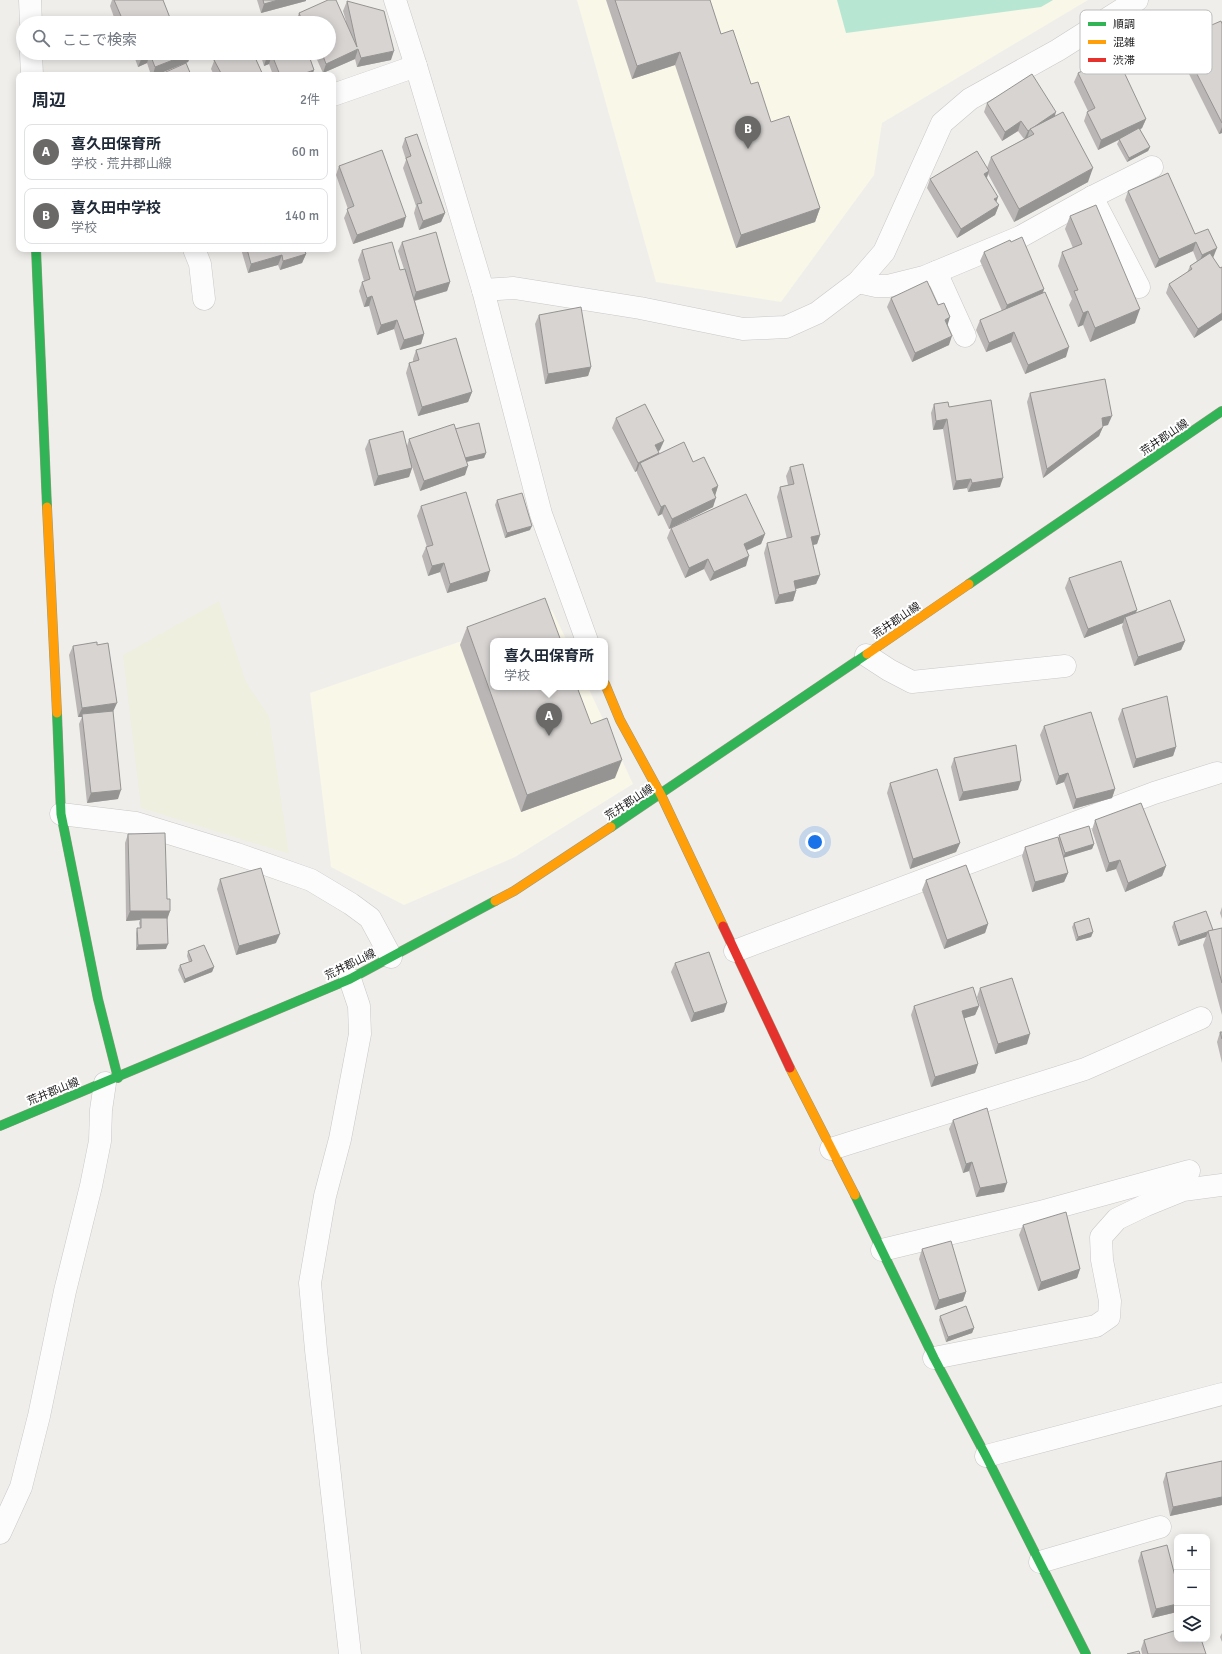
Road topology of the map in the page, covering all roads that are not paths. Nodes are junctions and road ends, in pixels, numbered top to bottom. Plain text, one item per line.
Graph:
1 (30, 0) edge
2 (395, 0) edge
3 (1137, 0) edge
4 (1121, 10) edge
5 (31, 16) edge
6 (1080, 36) edge
7 (31, 60) edge
8 (416, 66) junction
9 (32, 72) edge
10 (336, 94) edge
11 (1152, 167) dead end
12 (1092, 197) junction
13 (36, 252) edge
14 (195, 252) edge
15 (936, 272) junction
16 (858, 282) junction
17 (1139, 287) dead end
18 (483, 290) junction
19 (204, 299) dead end
20 (965, 336) dead end
21 (1222, 411) edge
22 (586, 638) edge
23 (866, 655) junction
24 (1065, 666) dead end
25 (608, 690) edge
26 (1217, 773) dead end
27 (661, 795) junction
28 (61, 814) junction
29 (735, 951) junction
30 (391, 957) junction
31 (350, 979) junction
32 (1201, 1018) dead end
33 (111, 1080) junction
34 (0, 1126) edge
35 (831, 1149) junction
36 (1189, 1171) dead end
37 (1222, 1185) edge
38 (882, 1250) junction
39 (934, 1358) junction
40 (1222, 1394) edge
41 (986, 1456) junction
42 (1160, 1527) dead end
43 (0, 1533) edge
44 (1040, 1562) junction
45 (350, 1654) edge
46 (1086, 1654) edge

1 - 5 street
2 - 8 street
3 - 4 street
6 - 16 street
7 - 9 street
8 - 10 street
8 - 18 street
11 - 12 street
12 - 15 street
12 - 17 street
13 - 28 street
14 - 19 street
15 - 16 street
15 - 20 street
16 - 18 street
18 - 22 street
21 - 23 street, 荒井郡山線
23 - 24 street
23 - 27 street, 荒井郡山線
25 - 27 street
26 - 29 street
27 - 29 street
27 - 30 street, 荒井郡山線
28 - 30 street
28 - 33 street
29 - 35 street
30 - 31 street, 荒井郡山線
31 - 33 street, 荒井郡山線
31 - 45 street
32 - 35 street
33 - 34 street, 荒井郡山線
33 - 43 street
35 - 38 street
36 - 38 street
37 - 39 street
38 - 39 street
39 - 41 street
40 - 41 street
41 - 44 street
42 - 44 street
44 - 46 street

